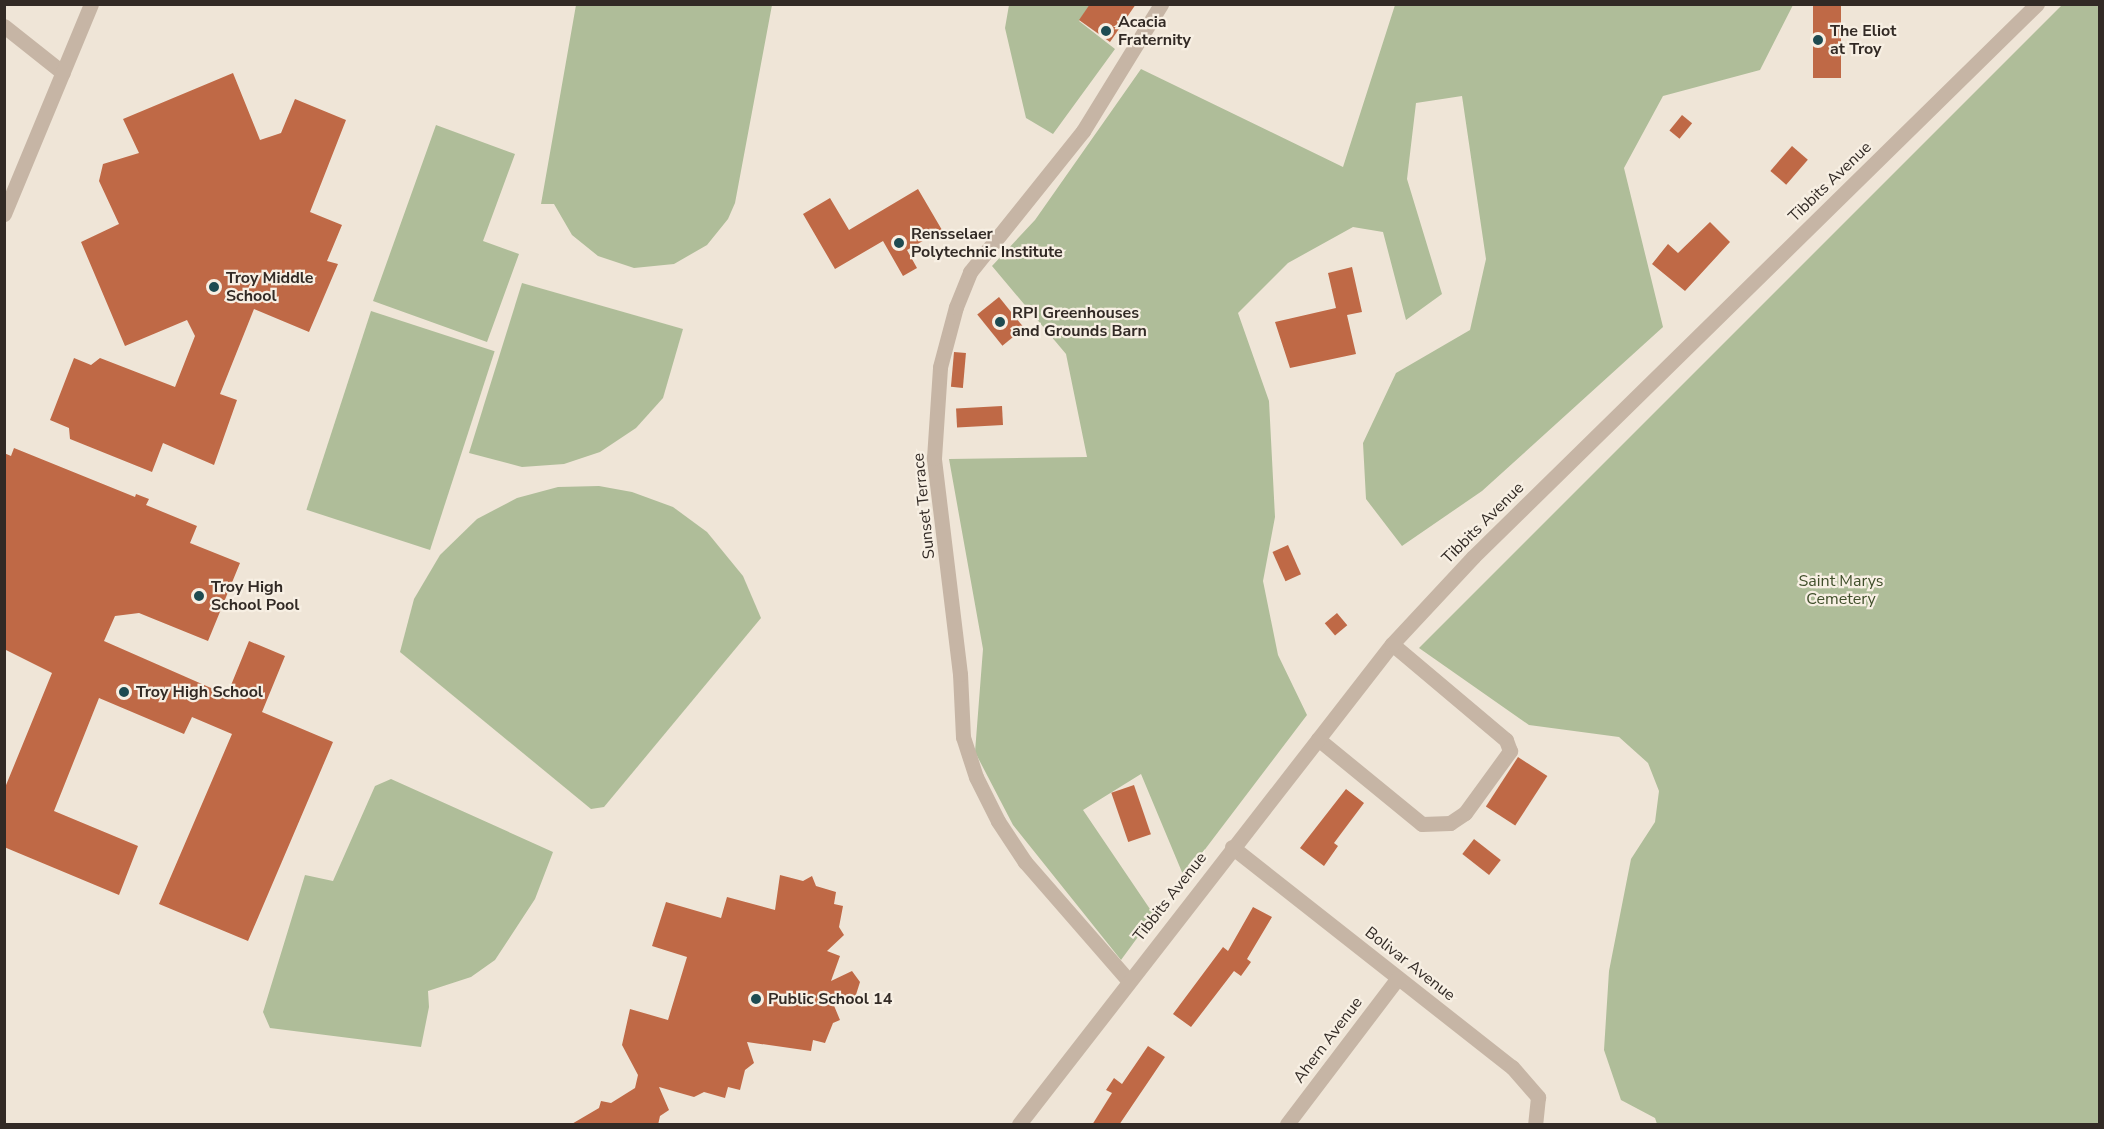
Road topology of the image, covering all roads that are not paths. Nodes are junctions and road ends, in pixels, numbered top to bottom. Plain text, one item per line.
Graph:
1 (91, 4) edge
2 (1161, 4) edge
3 (2037, 4) edge
4 (4, 26) edge
5 (63, 73) junction
6 (4, 214) edge
7 (1392, 644) junction
8 (1318, 739) junction
9 (1232, 848) junction
10 (1398, 978) junction
11 (1128, 980) junction
12 (1020, 1125) edge
13 (1287, 1125) edge
14 (1535, 1125) edge

1 - 5 street
2 - 11 street, Sunset Terrace
3 - 7 street, Tibbits Avenue
4 - 5 street
5 - 6 street
7 - 8 street, Tibbits Avenue
7 - 8 street
8 - 9 street, Tibbits Avenue
9 - 10 street, Bolivar Avenue
9 - 11 street, Tibbits Avenue
10 - 13 street, Ahern Avenue
10 - 14 street, Bolivar Avenue
11 - 12 street, Tibbits Avenue

